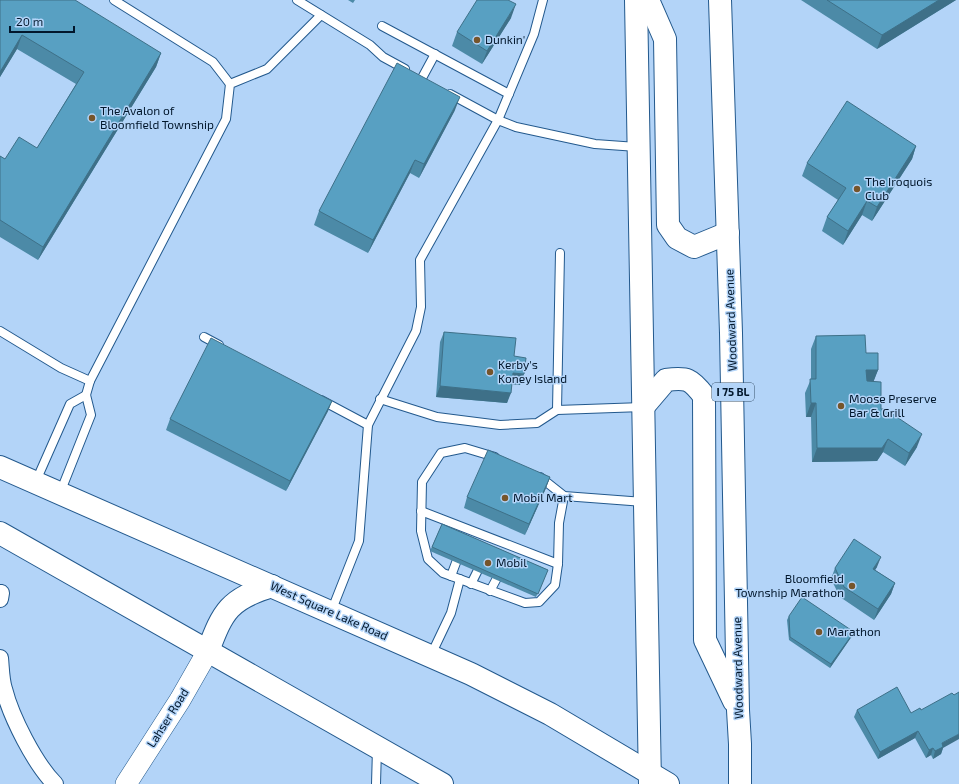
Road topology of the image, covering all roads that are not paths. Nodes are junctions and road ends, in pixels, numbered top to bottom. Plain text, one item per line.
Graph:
1 (114, 0) edge
2 (297, 0) edge
3 (543, 0) edge
4 (636, 0) edge
5 (648, 0) edge
6 (720, 0) edge
7 (321, 15) junction
8 (382, 26) dead end
9 (435, 54) junction
10 (230, 84) junction
11 (442, 90) edge
12 (509, 94) junction
13 (498, 120) junction
14 (638, 147) junction
15 (728, 232) junction
16 (560, 253) dead end
17 (0, 331) edge
18 (204, 337) dead end
19 (224, 348) edge
20 (90, 381) junction
21 (86, 395) junction
22 (313, 396) edge
23 (380, 399) junction
24 (643, 407) junction
25 (557, 410) junction
26 (368, 425) junction
27 (506, 461) edge
28 (0, 467) edge
29 (533, 472) edge
30 (35, 483) junction
31 (60, 494) junction
32 (564, 496) junction
33 (644, 502) junction
34 (422, 511) junction
35 (0, 533) edge
36 (457, 560) edge
37 (558, 564) junction
38 (478, 570) edge
39 (451, 576) junction
40 (496, 578) edge
41 (460, 580) junction
42 (471, 584) junction
43 (272, 586) junction
44 (490, 591) junction
45 (331, 612) junction
46 (208, 651) junction
47 (431, 656) junction
48 (0, 658) edge
49 (5, 710) edge
50 (738, 710) junction
51 (377, 746) junction
52 (650, 778) edge
53 (440, 783) edge
54 (55, 784) edge
55 (126, 784) edge
56 (376, 784) edge
57 (668, 784) edge
58 (740, 784) edge

1 - 10 lane
2 - 7 lane
3 - 12 lane
4 - 14 main road
5 - 15 main road
6 - 15 main road, Woodward Avenue / I 75 BL
7 - 9 lane
7 - 10 lane
8 - 9 lane
9 - 12 lane
10 - 20 lane
11 - 13 lane
12 - 13 lane
13 - 14 lane
13 - 23 lane
14 - 24 main road
15 - 50 main road, Woodward Avenue / I 75 BL
16 - 25 lane
17 - 20 lane
18 - 19 lane
20 - 21 lane
21 - 30 lane
21 - 31 lane
22 - 26 lane
23 - 25 lane
23 - 26 lane
24 - 25 lane
24 - 33 main road
24 - 50 main road
26 - 45 lane
27 - 34 lane
28 - 30 main road, West Square Lake Road
29 - 32 lane
30 - 31 main road, West Square Lake Road
31 - 43 main road, West Square Lake Road
32 - 33 lane
32 - 37 lane
33 - 52 main road
34 - 37 lane
34 - 39 lane
35 - 46 main road
36 - 39 lane
37 - 44 lane
38 - 42 lane
39 - 41 lane
40 - 44 lane
41 - 42 lane
41 - 47 lane
42 - 44 lane
43 - 45 main road, West Square Lake Road
43 - 46 main road
45 - 47 main road, West Square Lake Road
46 - 51 main road
46 - 55 street, Lahser Road
47 - 52 main road, West Square Lake Road
48 - 49 street
49 - 54 street
50 - 58 main road, Woodward Avenue / I 75 BL
51 - 53 main road
51 - 56 lane
52 - 57 main road, West Square Lake Road

